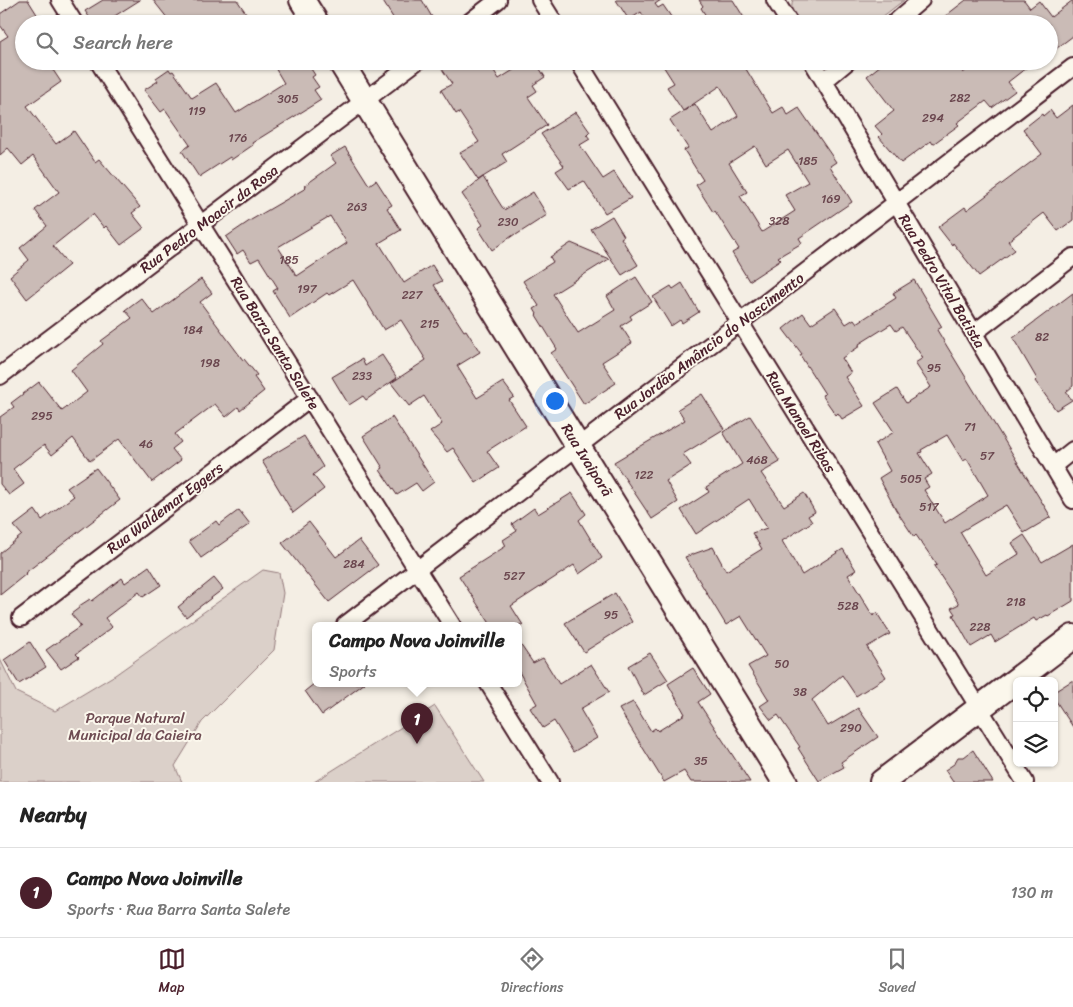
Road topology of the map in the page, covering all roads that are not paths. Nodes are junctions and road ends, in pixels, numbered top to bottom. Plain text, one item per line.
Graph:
1 (60, 0) edge
2 (302, 0) edge
3 (498, 0) edge
4 (540, 0) edge
5 (775, 0) edge
6 (921, 0) edge
7 (69, 15) edge
8 (311, 15) edge
9 (479, 15) edge
10 (549, 15) edge
11 (784, 15) edge
12 (904, 15) edge
13 (1073, 67) edge
14 (104, 70) edge
15 (346, 70) edge
16 (405, 70) edge
17 (584, 70) edge
18 (817, 70) edge
19 (837, 70) edge
20 (824, 81) junction
21 (365, 101) junction
22 (896, 203) junction
23 (201, 225) junction
24 (1073, 257) edge
25 (740, 322) junction
26 (974, 333) junction
27 (0, 376) edge
28 (310, 398) junction
29 (578, 446) junction
30 (1073, 450) edge
31 (1052, 466) junction
32 (1073, 500) edge
33 (417, 570) junction
34 (21, 618) dead end
35 (349, 622) edge
36 (450, 622) edge
37 (1070, 641) edge
38 (491, 687) edge
39 (979, 708) junction
40 (550, 782) edge
41 (785, 782) edge
42 (882, 782) edge
43 (1025, 782) edge

1 - 7 street
2 - 8 street
3 - 9 street
4 - 10 street
5 - 11 street
6 - 12 street
13 - 22 street, Rua Jordão Amâncio do Nascimento
14 - 23 street, Rua Barra Santa Salete
15 - 21 street, Rua Ivaiporã
16 - 21 street, Rua Pedro Moacir da Rosa
17 - 25 street, Rua Manoel Ribas
18 - 20 street, Rua Pedro Vital Batista
19 - 20 street
20 - 22 street, Rua Pedro Vital Batista
21 - 23 street, Rua Pedro Moacir da Rosa
21 - 29 street, Rua Ivaiporã
22 - 25 street, Rua Jordão Amâncio do Nascimento
22 - 26 street, Rua Pedro Vital Batista
23 - 27 street, Rua Pedro Moacir da Rosa
23 - 28 street, Rua Barra Santa Salete
24 - 26 street
25 - 29 street, Rua Jordão Amâncio do Nascimento
25 - 39 street, Rua Manoel Ribas
26 - 31 street, Rua Pedro Vital Batista
28 - 33 street, Rua Barra Santa Salete
28 - 34 street, Rua Waldemar Eggers
29 - 33 street, Rua Jordão Amâncio do Nascimento
29 - 41 street, Rua Ivaiporã
30 - 31 street
31 - 32 street, Rua Pedro Vital Batista
33 - 35 street, Rua Jordão Amâncio do Nascimento
33 - 36 street, Rua Barra Santa Salete
37 - 39 street
38 - 40 street
39 - 42 street
39 - 43 street, Rua Manoel Ribas

